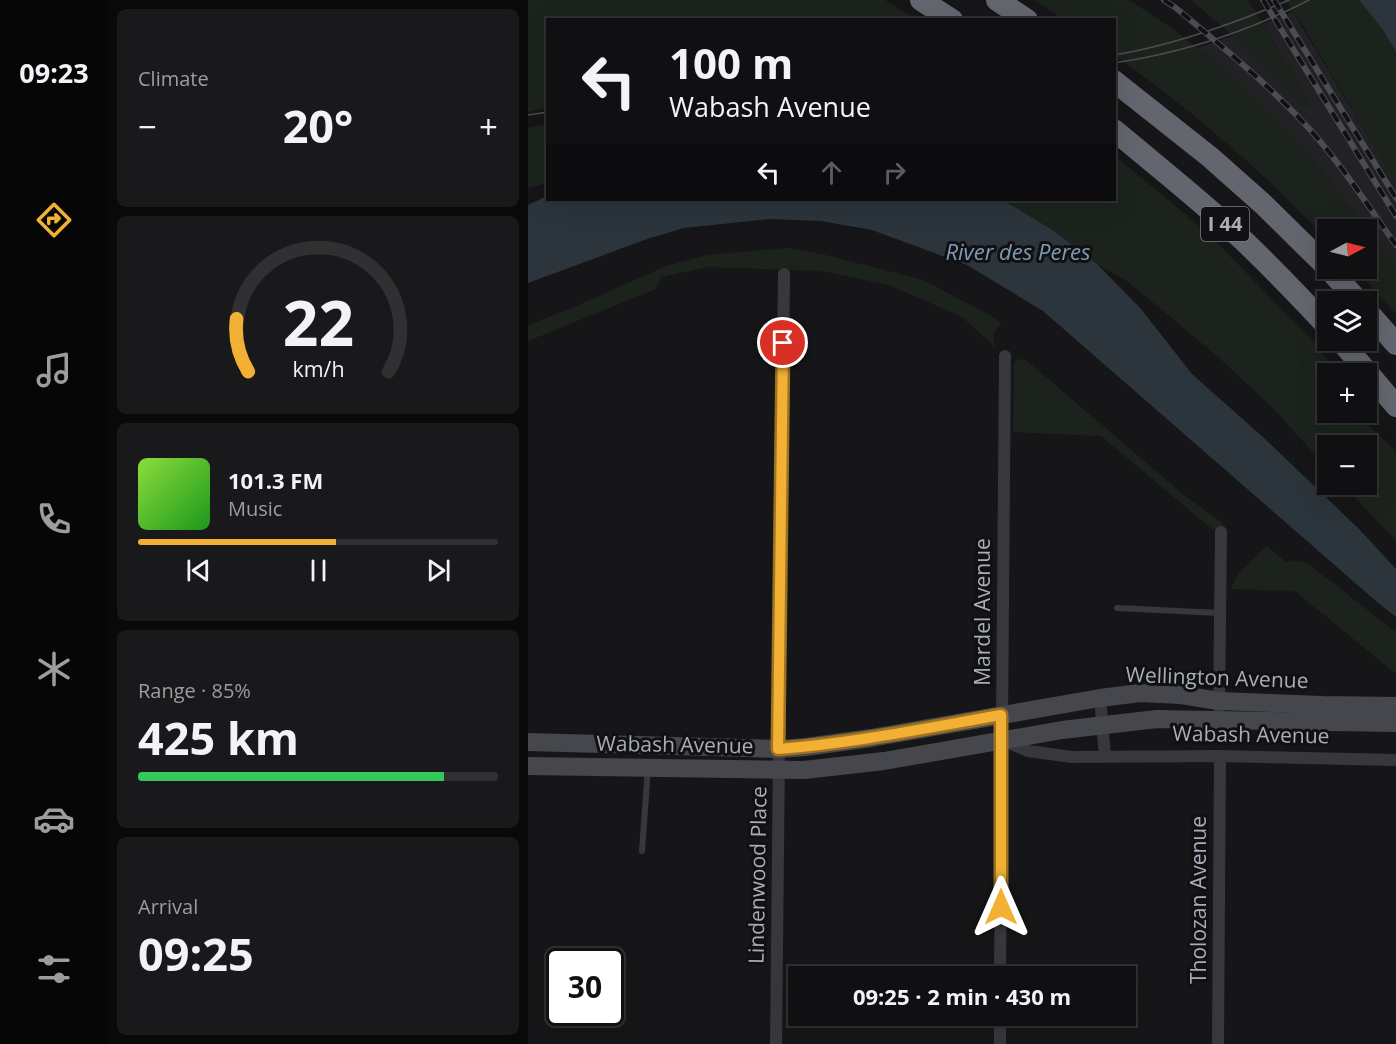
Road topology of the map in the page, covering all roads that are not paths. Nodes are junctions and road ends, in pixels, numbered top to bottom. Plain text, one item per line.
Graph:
1 (921, 0) edge
2 (997, 0) edge
3 (949, 18) edge
4 (1024, 18) edge
5 (1116, 83) edge
6 (1116, 132) edge
7 (1317, 257) edge
8 (784, 274) dead end
9 (1338, 279) edge
10 (1349, 291) edge
11 (1317, 315) edge
12 (1377, 322) edge
13 (1396, 344) edge
14 (1349, 351) edge
15 (1005, 356) dead end
16 (1396, 406) edge
17 (1221, 532) dead end
18 (1117, 608) dead end
19 (1220, 613) junction
20 (1100, 698) junction
21 (1219, 701) junction
22 (1396, 706) edge
23 (1001, 715) junction
24 (1219, 720) junction
25 (1396, 723) edge
26 (1102, 724) junction
27 (1002, 740) junction
28 (528, 742) edge
29 (778, 749) junction
30 (1105, 756) junction
31 (1220, 756) junction
32 (1396, 760) edge
33 (528, 766) edge
34 (648, 768) junction
35 (778, 769) junction
36 (642, 851) dead end
37 (1000, 966) edge
38 (1000, 1026) edge
39 (776, 1044) edge
40 (1000, 1044) edge
41 (1218, 1044) edge

1 - 3 highway
2 - 4 highway
5 - 7 highway, I 44
6 - 11 highway, I 44
8 - 29 street, Lindenwood Place
9 - 10 highway, I 44
12 - 13 highway
14 - 16 highway
15 - 23 street, Mardel Avenue
17 - 19 street
18 - 19 lane
19 - 21 street
20 - 21 main road, Wellington Avenue
20 - 23 main road, Wellington Avenue
20 - 26 street
21 - 22 main road, Wellington Avenue
21 - 24 street
23 - 27 street, Mardel Avenue
23 - 29 main road, Wabash Avenue
24 - 25 main road, Wellington Avenue
24 - 26 main road, Wellington Avenue
26 - 27 main road, Wellington Avenue
26 - 30 street
27 - 30 street, Wabash Avenue
27 - 35 main road, Wabash Avenue
27 - 37 street, Mardel Avenue
28 - 29 main road, Wabash Avenue
29 - 35 street, Lindenwood Place
30 - 31 street, Wabash Avenue
31 - 32 street, Wabash Avenue
31 - 41 street, Tholozan Avenue
33 - 34 main road, Wabash Avenue
34 - 35 main road, Wabash Avenue
34 - 36 lane
35 - 39 street, Lindenwood Place
38 - 40 street

